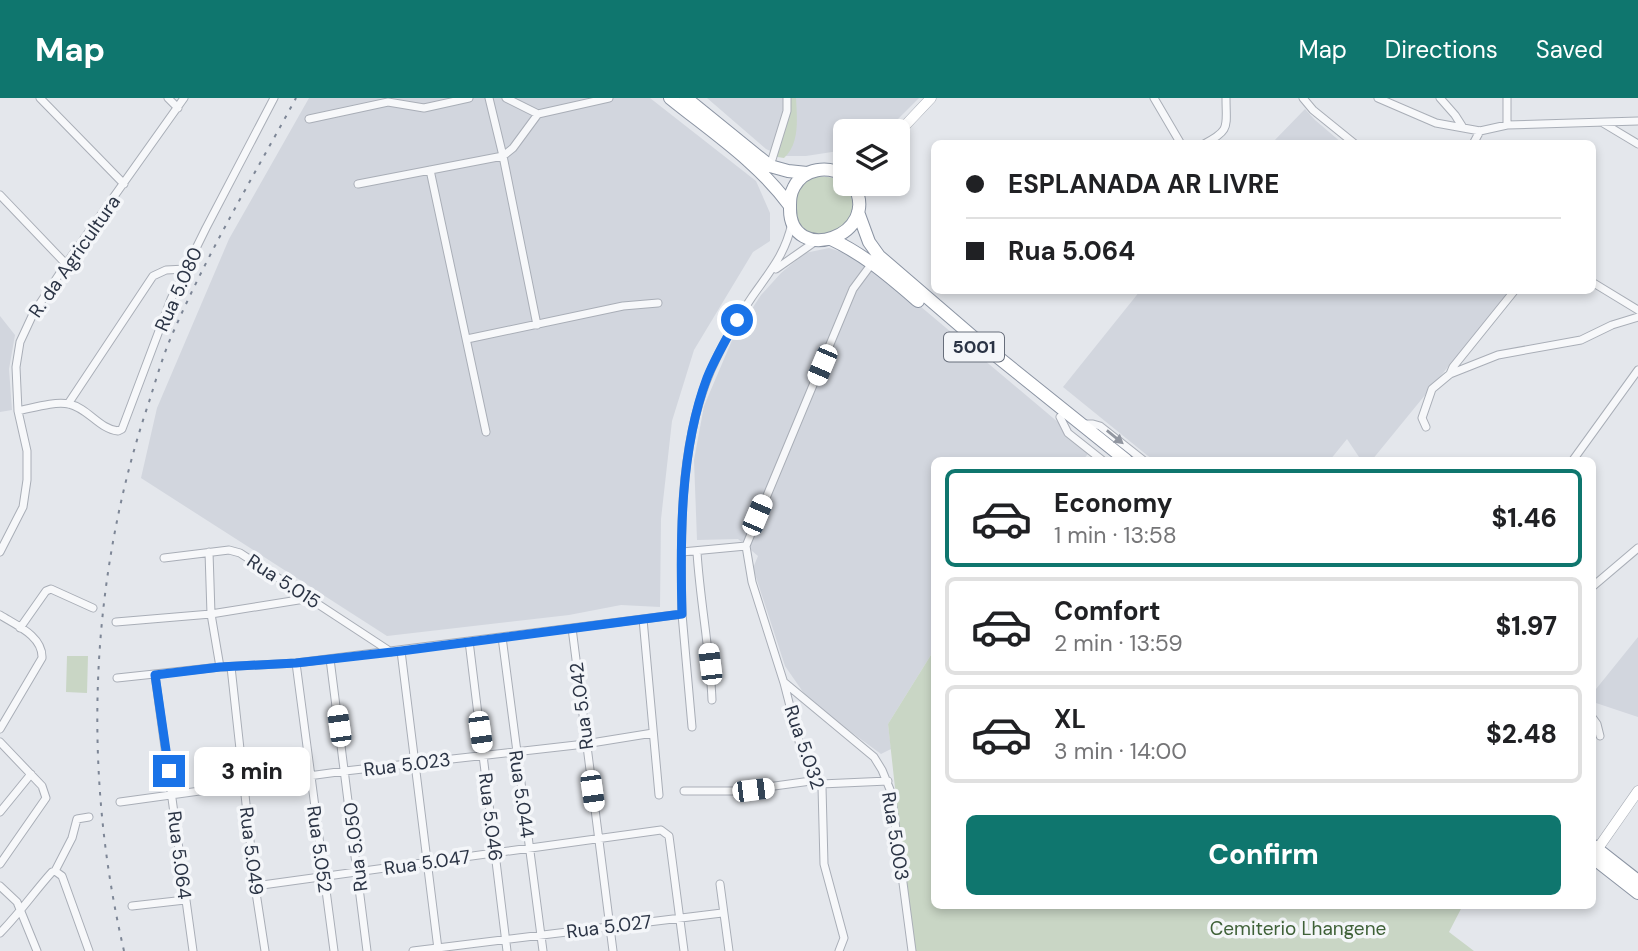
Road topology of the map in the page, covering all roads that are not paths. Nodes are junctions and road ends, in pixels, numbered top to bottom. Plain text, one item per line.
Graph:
1 (40, 98) edge
2 (168, 98) edge
3 (184, 98) edge
4 (274, 98) edge
5 (470, 98) edge
6 (489, 98) edge
7 (506, 98) edge
8 (610, 98) edge
9 (670, 98) edge
10 (686, 98) edge
11 (787, 98) edge
12 (931, 98) edge
13 (1226, 98) edge
14 (1303, 98) edge
15 (1378, 98) edge
16 (1440, 98) edge
17 (1507, 98) edge
18 (1158, 99) edge
19 (178, 108) junction
20 (538, 114) junction
21 (309, 119) dead end
22 (910, 120) edge
23 (1638, 121) edge
24 (1603, 123) junction
25 (1507, 125) junction
26 (1462, 126) junction
27 (1477, 130) junction
28 (1179, 140) edge
29 (1211, 140) edge
30 (1350, 140) edge
31 (1474, 140) edge
32 (1638, 144) edge
33 (503, 156) junction
34 (770, 166) junction
35 (430, 170) junction
36 (833, 170) edge
37 (807, 173) junction
38 (124, 184) junction
39 (358, 184) dead end
40 (0, 195) edge
41 (858, 196) edge
42 (790, 206) junction
43 (858, 212) junction
44 (792, 222) junction
45 (831, 239) junction
46 (816, 241) junction
47 (873, 262) junction
48 (66, 264) junction
49 (186, 269) junction
50 (768, 276) junction
51 (1596, 284) edge
52 (1512, 294) edge
53 (657, 303) dead end
54 (1638, 310) edge
55 (1638, 317) edge
56 (537, 325) junction
57 (467, 339) junction
58 (1638, 370) edge
59 (1450, 374) junction
60 (68, 404) junction
61 (18, 411) junction
62 (1060, 417) junction
63 (1082, 425) junction
64 (1426, 427) dead end
65 (486, 432) dead end
66 (1098, 457) edge
67 (1109, 457) edge
68 (1122, 457) edge
69 (1139, 457) edge
70 (1575, 457) edge
71 (746, 546) junction
72 (1638, 548) edge
73 (0, 552) edge
74 (209, 552) junction
75 (682, 552) junction
76 (697, 552) junction
77 (164, 558) dead end
78 (1596, 584) edge
79 (311, 598) junction
80 (93, 608) dead end
81 (211, 614) junction
82 (682, 614) junction
83 (0, 615) edge
84 (643, 619) junction
85 (116, 622) dead end
86 (20, 628) junction
87 (572, 628) junction
88 (502, 637) junction
89 (469, 641) junction
90 (401, 651) junction
91 (391, 652) junction
92 (330, 659) junction
93 (296, 663) junction
94 (220, 667) junction
95 (231, 667) junction
96 (155, 675) junction
97 (117, 678) dead end
98 (784, 683) junction
99 (712, 700) dead end
100 (1596, 723) edge
101 (692, 727) dead end
102 (0, 729) edge
103 (653, 733) junction
104 (1600, 736) dead end
105 (0, 742) edge
106 (585, 744) junction
107 (516, 751) junction
108 (483, 754) junction
109 (414, 763) junction
110 (345, 771) junction
111 (31, 774) junction
112 (310, 778) junction
113 (888, 781) junction
114 (820, 782) junction
115 (1638, 782) edge
116 (244, 787) junction
117 (684, 791) dead end
118 (1638, 791) edge
119 (659, 795) dead end
120 (173, 796) junction
121 (120, 802) dead end
122 (0, 812) edge
123 (89, 817) dead end
124 (599, 839) junction
125 (1596, 845) edge
126 (1596, 846) edge
127 (529, 849) junction
128 (1596, 852) edge
129 (496, 853) junction
130 (1596, 853) edge
131 (427, 862) junction
132 (0, 864) edge
133 (55, 871) junction
134 (358, 871) junction
135 (324, 876) junction
136 (1638, 881) edge
137 (720, 884) dead end
138 (0, 886) edge
139 (255, 886) junction
140 (1638, 893) edge
141 (185, 900) junction
142 (132, 906) dead end
143 (22, 911) junction
144 (722, 912) junction
145 (680, 916) junction
146 (611, 925) junction
147 (0, 933) edge
148 (541, 934) junction
149 (506, 940) junction
150 (438, 949) edge
151 (37, 951) edge
152 (89, 951) edge
153 (192, 951) edge
154 (265, 951) edge
155 (334, 951) edge
156 (367, 951) edge
157 (413, 951) edge
158 (508, 951) edge
159 (543, 951) edge
160 (613, 951) edge
161 (684, 951) edge
162 (729, 951) edge
163 (839, 951) edge
164 (912, 951) edge

1 - 38 street
2 - 19 street
3 - 19 street, R. da Agricultura
4 - 49 street, Rua 5.080
5 - 21 street
6 - 33 street
7 - 20 street
8 - 20 street
9 - 42 highway
10 - 34 highway
11 - 34 street
12 - 22 main road
13 - 29 street
14 - 30 street
15 - 26 street
16 - 26 street
17 - 25 street
18 - 28 street
19 - 38 street, R. da Agricultura
20 - 33 street
23 - 24 street
24 - 25 street
24 - 32 street
25 - 27 street
26 - 27 street
27 - 31 street
33 - 35 street
33 - 56 street
34 - 37 highway
35 - 39 street
35 - 57 street
36 - 37 highway
37 - 42 highway
38 - 48 street, R. da Agricultura
40 - 48 street
41 - 43 highway
42 - 44 highway
43 - 45 highway
43 - 63 highway, 5001
44 - 46 highway
44 - 50 street
45 - 46 highway
45 - 47 highway, 5001
46 - 50 street
47 - 62 highway, 5001
47 - 71 street
48 - 61 street, R. da Agricultura
49 - 60 street
49 - 60 street, Rua 5.080
50 - 75 street
51 - 54 street
52 - 59 street
53 - 56 street
55 - 59 street
56 - 57 street
57 - 65 street
58 - 70 street
59 - 64 street
60 - 61 street
61 - 73 street, R. da Agricultura
62 - 66 street
62 - 67 highway, 5001
63 - 68 highway, 5001
63 -> 69 street
71 - 76 street
71 - 98 street, Rua 5.032
72 - 78 street
74 - 77 street, Rua 5.015
74 - 79 street, Rua 5.015
74 - 81 street
75 - 76 street
75 - 82 street
76 - 99 street
79 - 81 street
79 - 91 street, Rua 5.015
80 - 86 street
81 - 85 street
81 - 94 street
82 - 84 street
82 - 101 street
83 - 86 street
84 - 87 street
84 - 103 street
86 - 102 street
87 - 88 street
87 - 106 street, Rua 5.042
88 - 89 street
88 - 107 street, Rua 5.044
89 - 90 street
89 - 108 street, Rua 5.046
90 - 91 street
90 - 109 street
91 - 92 street
92 - 93 street
92 - 110 street, Rua 5.050
93 - 95 street
93 - 112 street, Rua 5.052
94 - 95 street
94 - 96 street
95 - 116 street, Rua 5.049
96 - 97 street
96 - 120 street, Rua 5.064
98 - 113 street, Rua 5.003
98 - 114 street, Rua 5.032
100 - 104 street
103 - 106 street, Rua 5.023
103 - 119 street
105 - 111 street
106 - 107 street, Rua 5.023
106 - 124 street, Rua 5.042
107 - 108 street, Rua 5.023
107 - 127 street, Rua 5.044
108 - 109 street, Rua 5.023
108 - 129 street, Rua 5.046
109 - 110 street, Rua 5.023
109 - 131 street
110 - 112 street, Rua 5.023
110 - 134 street, Rua 5.050
111 - 122 street
111 - 132 street
112 - 116 street, Rua 5.023
112 - 135 street, Rua 5.052
113 - 114 street
113 - 164 street, Rua 5.003
114 - 117 street
114 - 163 street, Rua 5.032
115 - 125 main road
116 - 120 street, Rua 5.023
116 - 139 street, Rua 5.049
118 - 126 main road
120 - 121 street, Rua 5.023
120 - 141 street, Rua 5.064
123 - 133 street
124 - 127 street, Rua 5.047
124 - 145 street, Rua 5.047
124 - 146 street, Rua 5.042
127 - 129 street, Rua 5.047
127 - 148 street, Rua 5.044
128 - 136 highway
129 - 131 street, Rua 5.047
129 - 149 street, Rua 5.046
130 - 140 highway
131 - 134 street, Rua 5.047
131 - 150 street
133 - 143 street
133 - 152 street
134 - 135 street, Rua 5.047
134 - 156 street, Rua 5.050
135 - 139 street, Rua 5.047
135 - 155 street, Rua 5.052
137 - 144 street
138 - 143 street
139 - 154 street, Rua 5.049
141 - 142 street
141 - 153 street, Rua 5.064
143 - 147 street
143 - 151 street
144 - 145 street, Rua 5.027
144 - 162 street
145 - 146 street, Rua 5.027
145 - 161 street
146 - 148 street, Rua 5.027
146 - 160 street, Rua 5.042
148 - 149 street, Rua 5.027
148 - 159 street, Rua 5.044
149 - 150 street, Rua 5.027
149 - 158 street, Rua 5.046
150 - 157 street, Rua 5.027

